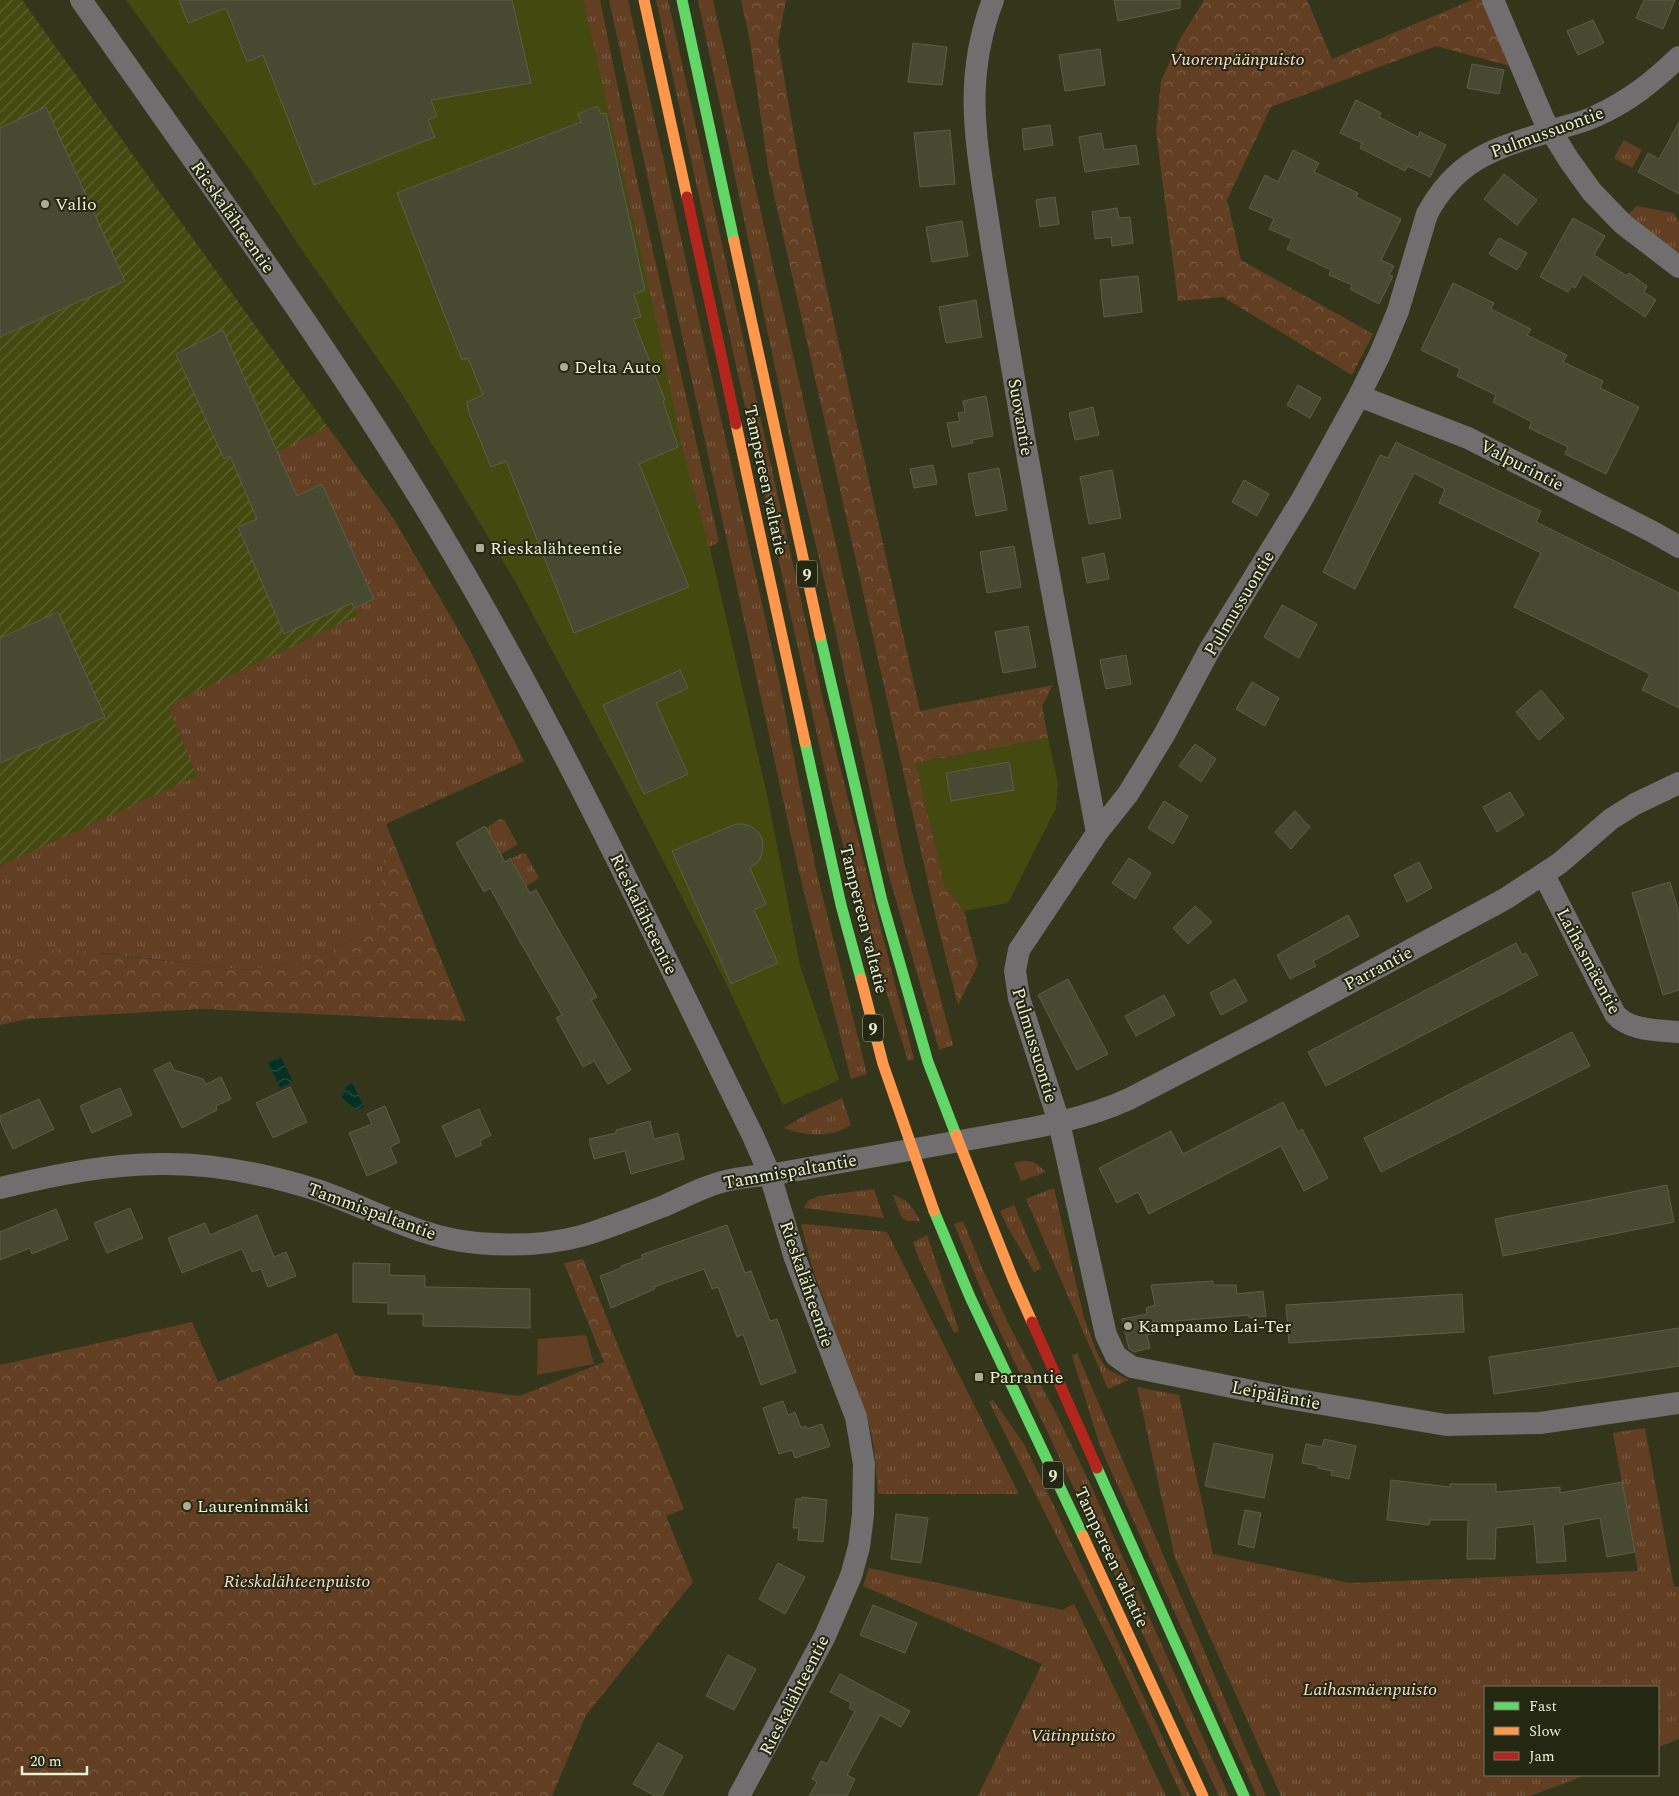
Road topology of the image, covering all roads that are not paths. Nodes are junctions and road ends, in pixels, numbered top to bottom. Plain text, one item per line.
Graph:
1 (81, 0) edge
2 (644, 0) edge
3 (682, 0) edge
4 (993, 0) edge
5 (1493, 0) edge
6 (1679, 57) edge
7 (1551, 131) junction
8 (1679, 267) edge
9 (1359, 396) junction
10 (1679, 547) edge
11 (1679, 783) edge
12 (1098, 833) junction
13 (1544, 875) junction
14 (1679, 1032) edge
15 (1059, 1122) junction
16 (958, 1141) junction
17 (913, 1149) junction
18 (770, 1175) junction
19 (0, 1188) edge
20 (1679, 1403) edge
21 (740, 1796) edge
22 (1203, 1796) edge
23 (1244, 1796) edge

1 - 18 street, Rieskalähteentie
2 - 17 highway, Tampereen valtatie / 9
3 - 16 highway, Tampereen valtatie / 9
4 - 12 street, Suovantie
5 - 7 street
6 - 7 street, Pulmussuontie
7 - 8 street
7 - 9 street, Pulmussuontie
9 - 10 street, Valpurintie
9 - 12 street, Pulmussuontie
11 - 13 street, Parrantie
12 - 15 street, Pulmussuontie
13 - 14 street, Laihasmäentie
13 - 15 street, Parrantie
15 - 16 street, Pulmussuontie
15 - 20 street, Leipäläntie
16 - 17 street, Pulmussuontie
16 - 23 highway, Tampereen valtatie / 9
17 - 18 street, Tammispaltantie
17 - 22 highway, Tampereen valtatie / 9
18 - 19 street, Tammispaltantie
18 - 21 street, Rieskalähteentie

